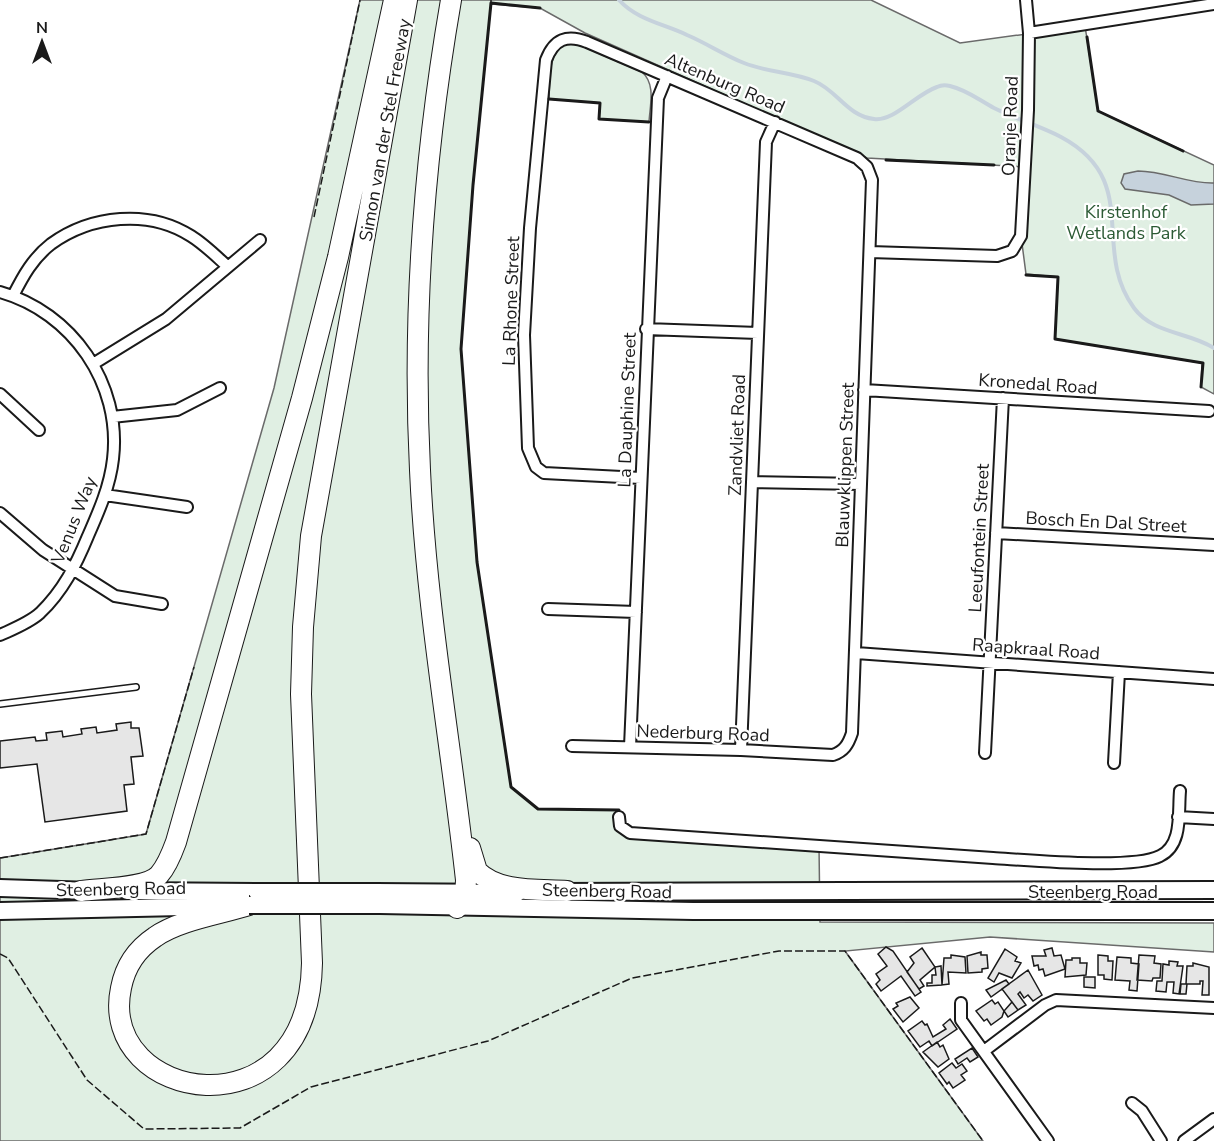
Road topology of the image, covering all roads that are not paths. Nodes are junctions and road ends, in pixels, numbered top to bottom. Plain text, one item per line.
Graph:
1 (394, 0) edge
2 (407, 0) edge
3 (451, 0) edge
4 (1026, 0) edge
5 (1214, 4) edge
6 (1029, 33) junction
7 (566, 38) joint
8 (667, 76) junction
9 (775, 122) junction
10 (867, 167) joint
11 (260, 240) dead end
12 (870, 252) junction
13 (227, 266) junction
14 (0, 292) edge
15 (13, 296) junction
16 (646, 329) junction
17 (758, 333) junction
18 (93, 364) junction
19 (219, 388) dead end
20 (864, 390) junction
21 (0, 394) edge
22 (1003, 398) junction
23 (1209, 411) dead end
24 (112, 417) junction
25 (39, 430) dead end
26 (641, 478) junction
27 (752, 483) junction
28 (861, 484) junction
29 (105, 495) junction
30 (187, 507) dead end
31 (0, 513) edge
32 (996, 532) junction
33 (1214, 545) edge
34 (73, 571) junction
35 (162, 604) dead end
36 (548, 609) dead end
37 (636, 612) junction
38 (0, 635) edge
39 (856, 653) junction
40 (989, 662) junction
41 (1119, 672) junction
42 (1214, 679) edge
43 (136, 687) dead end
44 (0, 704) edge
45 (572, 746) dead end
46 (630, 747) junction
47 (741, 750) junction
48 (985, 753) dead end
49 (832, 756) joint
50 (1114, 763) dead end
51 (1180, 791) dead end
52 (459, 805) junction
53 (619, 817) dead end
54 (1178, 817) junction
55 (1214, 819) edge
56 (0, 888) edge
57 (1214, 890) edge
58 (81, 891) junction
59 (567, 891) junction
60 (253, 898) junction
61 (462, 900) junction
62 (0, 911) edge
63 (1214, 911) edge
64 (961, 1003) dead end
65 (1214, 1008) edge
66 (984, 1051) junction
67 (1132, 1103) dead end
68 (1214, 1119) edge
69 (1048, 1141) edge
70 (1161, 1141) edge
71 (1184, 1141) edge

1 - 58 highway
2 - 60 highway, Simon van der Stel Freeway
3 - 52 highway
4 - 6 street, Oranje Road
5 - 6 street
6 - 12 street, Oranje Road
7 - 8 street, Altenburg Road
7 - 26 street, La Rhone Street
8 - 9 street, Altenburg Road
8 - 16 street, La Dauphine Street
9 - 10 street, Altenburg Road
9 - 17 street, Zandvliet Road
10 - 12 street, Blauwklippen Street
11 - 13 street
12 - 20 street, Blauwklippen Street
13 - 15 street
13 - 18 street
14 - 15 street, Venus Way
15 - 18 street, Venus Way
16 - 17 street
16 - 26 street, La Dauphine Street
17 - 27 street, Zandvliet Road
18 - 24 street, Venus Way
19 - 24 street
20 - 22 street, Kronedal Road
20 - 28 street, Blauwklippen Street
21 - 25 street
22 - 23 street, Kronedal Road
22 - 32 street, Leeufontein Street
24 - 29 street, Venus Way
26 - 37 street, La Dauphine Street
27 - 28 street
27 - 47 street, Zandvliet Road
28 - 39 street, Blauwklippen Street
29 - 30 street
29 - 34 street, Venus Way
31 - 34 street
32 - 33 street, Bosch En Dal Street
32 - 40 street, Leeufontein Street
34 - 35 street
34 - 38 street, Venus Way
36 - 37 street
37 - 46 street, La Dauphine Street
39 - 40 street, Raapkraal Road
39 - 49 street, Blauwklippen Street
40 - 41 street, Raapkraal Road
40 - 48 street, Leeufontein Street
41 - 42 street, Raapkraal Road
41 - 50 street
43 - 44 lane
45 - 46 street, Nederburg Road
46 - 47 street, Nederburg Road
47 - 49 street, Nederburg Road
51 - 54 street
52 - 59 highway
52 - 61 highway
53 - 54 street
54 - 55 street
56 - 58 main road, Steenberg Road
57 - 59 main road, Steenberg Road
58 - 60 main road, Steenberg Road
59 - 61 main road, Steenberg Road
60 - 61 main road, Steenberg Road, bridge
60 - 62 main road, Steenberg Road
61 - 63 main road, Steenberg Road
64 - 66 street
65 - 66 street
66 - 69 street
67 - 70 street
68 - 71 street

